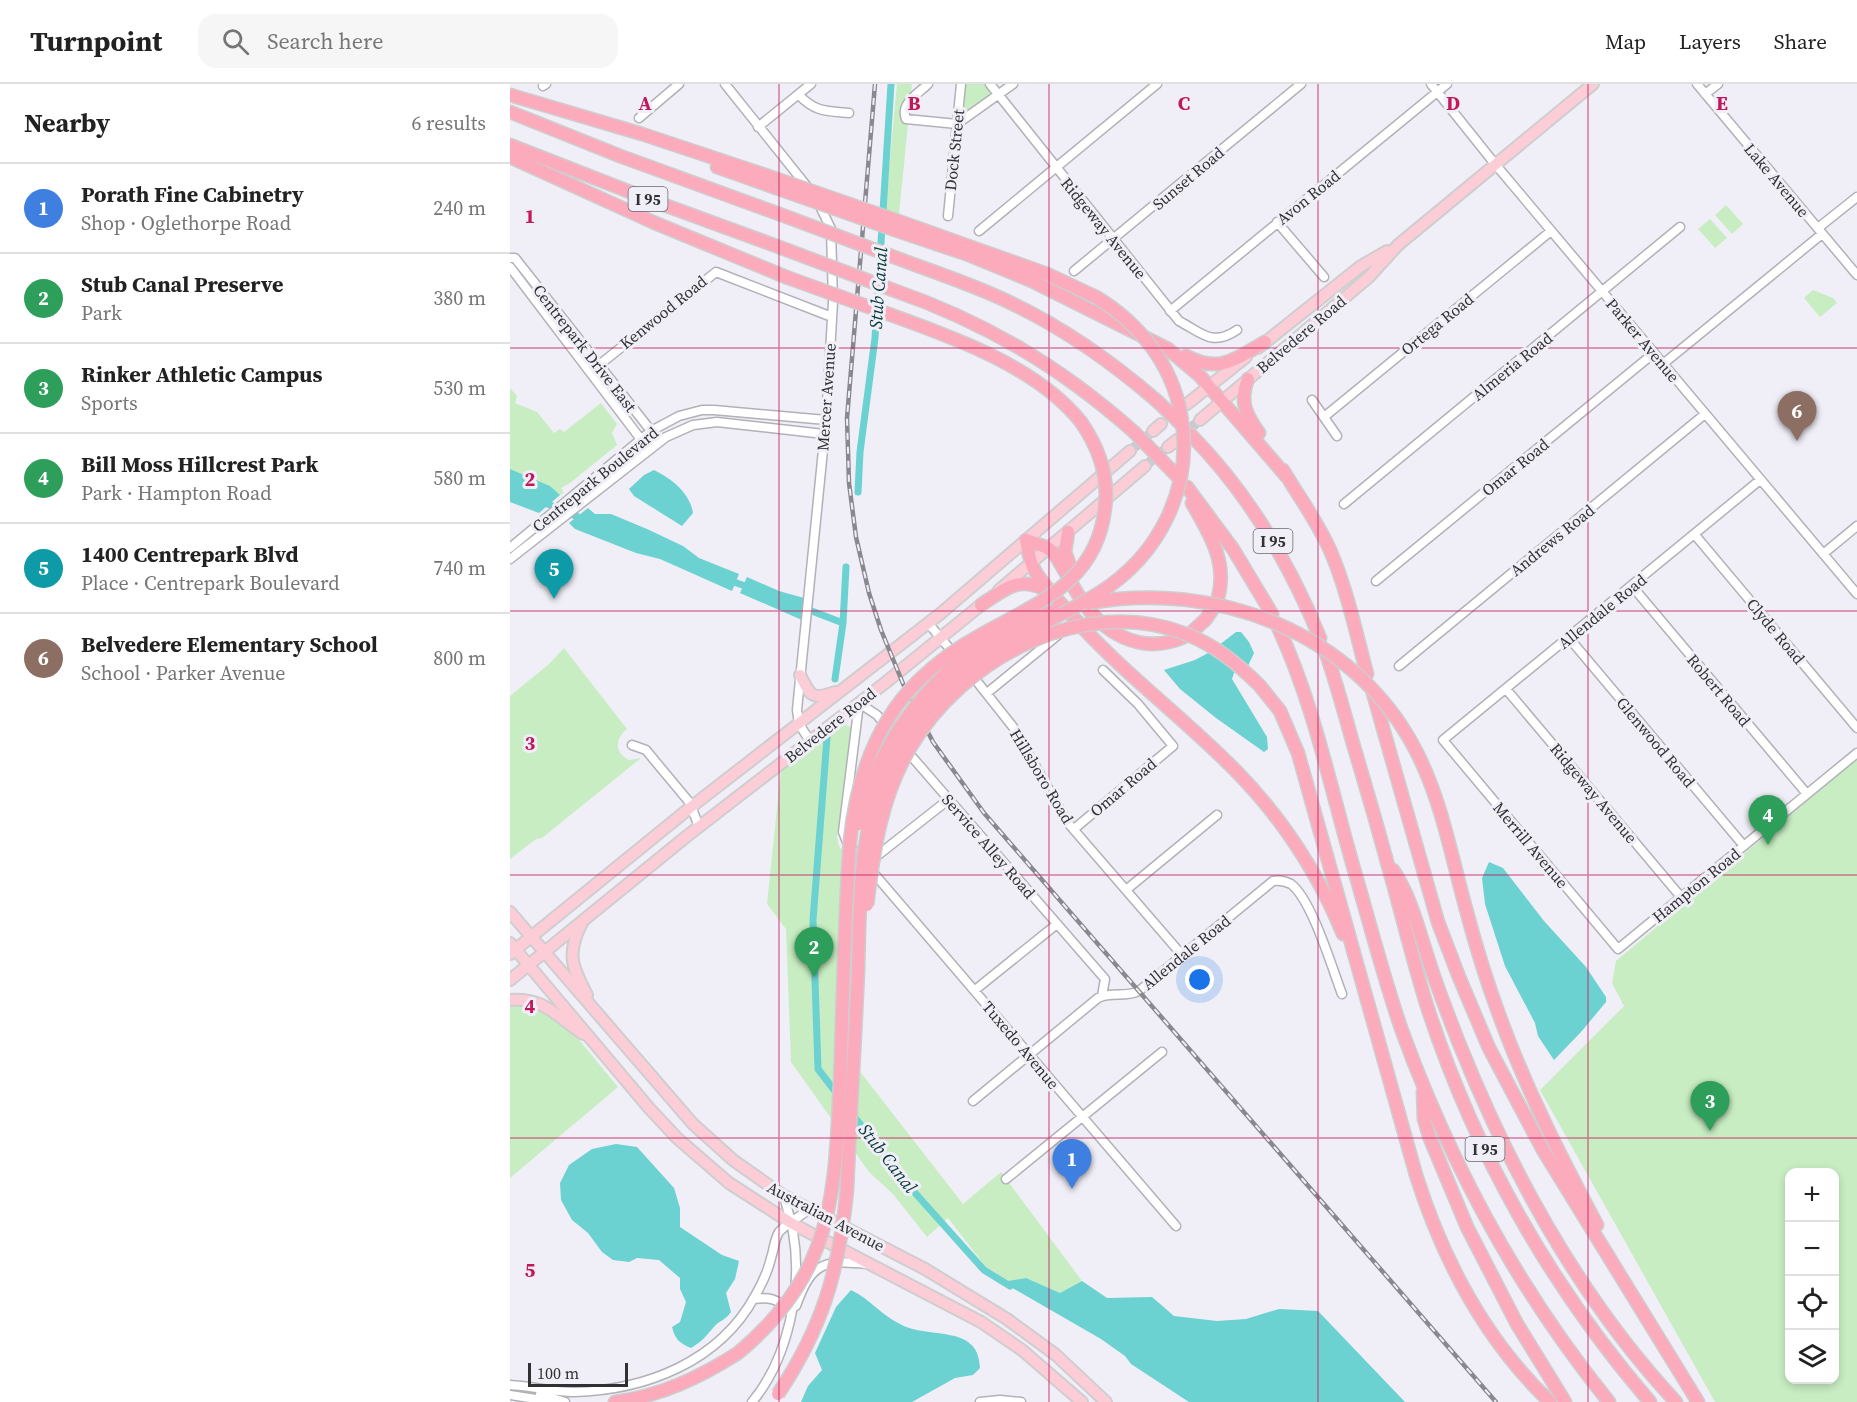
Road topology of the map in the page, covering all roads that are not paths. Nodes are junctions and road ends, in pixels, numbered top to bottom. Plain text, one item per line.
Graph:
1 (680, 84) edge
2 (725, 84) edge
3 (811, 84) edge
4 (928, 84) edge
5 (961, 84) edge
6 (990, 84) edge
7 (1013, 84) edge
8 (1157, 84) edge
9 (1301, 84) edge
10 (1431, 84) edge
11 (1447, 84) edge
12 (1593, 84) edge
13 (1697, 84) edge
14 (1718, 84) edge
15 (1437, 92) junction
16 (1705, 94) junction
17 (510, 95) edge
18 (799, 95) junction
19 (999, 95) junction
20 (510, 112) edge
21 (849, 113) dead end
22 (639, 118) dead end
23 (957, 124) junction
24 (758, 127) junction
25 (510, 145) edge
26 (510, 157) edge
27 (1495, 165) junction
28 (1056, 167) junction
29 (1857, 196) edge
30 (948, 216) dead end
31 (1277, 222) junction
32 (897, 225) junction
33 (1680, 227) dead end
34 (979, 231) dead end
35 (1551, 231) junction
36 (1820, 231) junction
37 (1113, 239) junction
38 (1398, 245) junction
39 (510, 258) edge
40 (510, 267) edge
41 (1074, 272) dead end
42 (1857, 276) edge
43 (1324, 278) dead end
44 (1602, 292) junction
45 (1170, 311) junction
46 (832, 317) junction
47 (1237, 330) dead end
48 (1265, 342) junction
49 (1168, 349) junction
50 (1654, 353) junction
51 (1663, 364) junction
52 (598, 365) junction
53 (1248, 379) junction
54 (1209, 387) junction
55 (1312, 400) dead end
56 (1223, 401) junction
57 (1187, 404) dead end
58 (1706, 414) junction
59 (1324, 417) junction
60 (826, 420) junction
61 (1200, 420) tunnel mouth
62 (1181, 424) dead end
63 (651, 431) junction
64 (824, 434) junction
65 (1191, 435) dead end
66 (1337, 436) dead end
67 (640, 439) junction
68 (659, 441) junction
69 (649, 450) junction
70 (1130, 451) tunnel mouth
71 (1145, 466) tunnel mouth
72 (1287, 477) junction
73 (1760, 480) junction
74 (1181, 482) junction
75 (1344, 504) dead end
76 (1857, 526) edge
77 (1068, 532) junction
78 (1695, 535) junction
79 (1026, 540) junction
80 (510, 548) edge
81 (1049, 548) junction
82 (1823, 554) junction
83 (510, 559) edge
84 (1031, 562) junction
85 (1376, 581) dead end
86 (1632, 586) junction
87 (1052, 593) junction
88 (1857, 594) edge
89 (981, 605) junction
90 (1091, 613) junction
91 (1272, 614) dead end
92 (928, 623) junction
93 (1278, 627) dead end
94 (1059, 634) dead end
95 (941, 638) junction
96 (1320, 638) dead end
97 (1569, 638) junction
98 (1326, 653) dead end
99 (1399, 666) dead end
100 (1103, 670) dead end
101 (1367, 674) dead end
102 (800, 675) junction
103 (844, 689) junction
104 (1506, 689) junction
105 (987, 693) junction
106 (1373, 693) dead end
107 (859, 703) junction
108 (799, 724) junction
109 (1857, 728) edge
110 (1443, 740) joint
111 (810, 741) junction
112 (632, 745) dead end
113 (1857, 753) edge
114 (1807, 794) junction
115 (948, 800) junction
116 (691, 807) junction
117 (1217, 814) dead end
118 (699, 827) junction
119 (1074, 829) junction
120 (1744, 846) junction
121 (1388, 862) junction
122 (867, 864) junction
123 (1125, 890) junction
124 (1681, 897) junction
125 (510, 912) edge
126 (847, 915) junction
127 (585, 919) junction
128 (1057, 924) junction
129 (531, 937) junction
130 (512, 949) edge
131 (1618, 949) joint
132 (544, 951) junction
133 (1182, 955) junction
134 (529, 964) junction
135 (858, 968) junction
136 (510, 980) edge
137 (1364, 989) junction
138 (975, 990) junction
139 (1342, 994) dead end
140 (1102, 996) junction
141 (510, 1000) edge
142 (598, 1014) junction
143 (594, 1042) junction
144 (1162, 1052) dead end
145 (1029, 1054) junction
146 (1423, 1080) junction
147 (973, 1101) dead end
148 (1083, 1117) junction
149 (1006, 1179) dead end
150 (784, 1196) junction
151 (808, 1210) junction
152 (791, 1223) junction
153 (1176, 1226) dead end
154 (873, 1265) junction
155 (1623, 1280) junction
156 (754, 1299) junction
157 (792, 1318) junction
158 (510, 1386) edge
159 (510, 1395) edge
160 (775, 1398) edge
161 (1673, 1399) edge
162 (563, 1402) edge
163 (615, 1402) edge
164 (752, 1402) edge
165 (981, 1402) edge
166 (1021, 1402) edge
167 (1082, 1402) edge
168 (1106, 1402) edge
169 (1550, 1402) edge
170 (1565, 1402) edge
171 (1609, 1402) edge
172 (1650, 1402) edge
173 (1698, 1402) edge

1 - 22 street
2 - 24 street, Mercer Avenue
3 - 18 street
4 - 23 street
5 - 23 street, Dock Street
6 - 19 street, Ridgeway Avenue
7 - 19 street
8 - 28 street
9 - 37 street, Sunset Road
10 - 15 street, Parker Avenue
11 - 15 street, Avon Road
12 - 27 main road, Belvedere Road
13 - 16 street, Lake Avenue
14 - 16 street
15 - 27 street, Parker Avenue
15 - 31 street, Avon Road
16 - 36 street, Lake Avenue
17 - 32 highway, bridge
18 - 21 street
18 - 24 street
19 - 23 street
19 - 28 street, Ridgeway Avenue
20 - 62 highway, I 95, bridge
23 - 30 street, Dock Street
24 - 46 street, Mercer Avenue
25 - 74 highway, I 95, bridge
26 - 126 highway, bridge
27 - 35 street, Parker Avenue
27 - 38 main road, Belvedere Road
28 - 34 street
28 - 37 street, Ridgeway Avenue
29 - 36 street
31 - 43 street
31 - 45 street, Avon Road
32 - 49 highway
32 - 135 highway, bridge
33 - 44 street, Almeria Road
35 - 44 street, Parker Avenue
35 - 59 street, Ortega Road
36 - 42 street, Lake Avenue
36 - 51 street
37 - 41 street, Sunset Road
37 - 45 street, Ridgeway Avenue
38 - 48 main road, Belvedere Road
38 - 53 main road, Belvedere Road
39 - 52 street, Centrepark Drive East
40 - 67 street, Centrepark Drive East
44 - 50 street, Parker Avenue
44 - 75 street, Almeria Road
45 - 47 street, Ridgeway Avenue
46 - 52 street, Kenwood Road
46 - 60 street, Mercer Avenue
48 - 49 highway
48 - 54 main road, Belvedere Road
49 - 54 highway
50 - 51 street, Parker Avenue
50 - 85 street, Omar Road
51 - 58 street, Parker Avenue
52 - 63 street, Centrepark Drive East
53 - 56 main road, Belvedere Road
53 - 72 highway
54 - 56 highway
54 - 57 main road, Belvedere Road
55 - 59 street
56 - 61 main road, Belvedere Road
56 - 72 highway
58 - 73 street, Parker Avenue
58 - 99 street, Andrews Road
59 - 66 street
60 - 63 street, Centrepark Boulevard
60 - 64 street, Mercer Avenue
63 - 67 street, Centrepark Boulevard
63 - 68 street, Centrepark Drive East
64 - 68 street, Centrepark Boulevard
64 - 102 street, Mercer Avenue
65 - 96 highway, I 95
67 - 69 street, Centrepark Drive East
67 - 80 street, Centrepark Boulevard
68 - 69 street, Centrepark Boulevard
69 - 83 street, Centrepark Boulevard
70 - 79 main road, Belvedere Road
71 - 77 main road, Belvedere Road
72 - 101 highway
73 - 78 street, Allendale Road
73 - 82 street, Parker Avenue
74 - 90 highway
74 - 91 highway, I 95
76 - 82 street
77 - 81 main road, Belvedere Road
77 - 90 highway
78 - 86 street, Allendale Road
78 - 109 street, Clyde Road
79 - 81 highway
79 - 84 highway
79 - 92 main road, Belvedere Road
81 - 84 main road, Belvedere Road
81 - 90 highway
82 - 88 street, Parker Avenue
84 - 87 highway
84 - 89 main road, Belvedere Road
86 - 97 street, Allendale Road
86 - 114 street, Robert Road
87 - 89 highway
87 - 137 highway
89 - 95 main road, Belvedere Road
92 - 95 street, Hillsboro Road
92 - 103 main road, Belvedere Road
93 - 146 highway, I 95
94 - 105 street
95 - 105 street, Hillsboro Road
95 - 107 main road, Belvedere Road
97 - 104 street, Allendale Road
97 - 120 street, Glenwood Road
98 - 121 highway, I 95
100 - 119 street, Omar Road
102 - 103 main road
102 - 108 street, Mercer Avenue
103 - 108 main road, Belvedere Road
104 - 110 street, Allendale Road
104 - 124 street, Ridgeway Avenue
105 - 119 street, Hillsboro Road
106 - 155 highway
107 - 111 main road, Belvedere Road
107 - 115 street, Service Alley Road
107 - 122 street, Tuxedo Avenue
108 - 111 street
108 - 116 main road, Belvedere Road
110 - 131 street, Merrill Avenue
111 - 118 main road, Belvedere Road
112 - 116 street
113 - 114 street, Hampton Road
114 - 120 street, Hampton Road
115 - 122 street
115 - 128 street, Service Alley Road
116 - 118 street
116 - 129 main road, Belvedere Road
117 - 123 street
118 - 127 main road, Belvedere Road
119 - 123 street, Hillsboro Road
120 - 124 street, Hampton Road
121 - 161 highway
121 - 172 highway, I 95
122 - 138 street, Tuxedo Avenue
123 - 133 street, Hillsboro Road
124 - 131 street, Hampton Road
125 - 129 main road, Australian Avenue
126 - 155 highway, bridge
126 - 163 highway, bridge
127 - 132 main road, Belvedere Road
127 - 142 main road
128 - 138 street
128 - 140 street, Service Alley Road
129 - 130 main road, Belvedere Road
129 - 132 main road, Australian Avenue
130 - 134 main road, Australian Avenue
132 - 134 main road, Belvedere Road
132 - 142 main road, Australian Avenue
133 - 139 street, Allendale Road
133 - 140 street, Allendale Road
134 - 136 main road, Belvedere Road
134 - 143 main road, Australian Avenue
135 - 137 highway, bridge
135 - 160 highway, bridge
137 - 169 highway
138 - 145 street, Tuxedo Avenue
140 - 145 street
141 - 143 main road
142 - 150 main road, Australian Avenue
143 - 152 main road, Australian Avenue
144 - 148 street
145 - 147 street
145 - 148 street, Tuxedo Avenue
146 - 170 highway
146 - 171 highway, I 95
148 - 149 street
148 - 153 street, Tuxedo Avenue
150 - 151 main road, Australian Avenue
150 - 152 street
151 - 152 street
151 - 168 main road, Australian Avenue
152 - 154 main road, Australian Avenue
152 - 156 street
152 - 157 street
154 - 157 street
154 - 167 main road, Australian Avenue
155 - 173 highway
156 - 157 street
156 - 158 street
157 - 164 street
158 - 162 street
159 - 162 street
165 - 166 street

